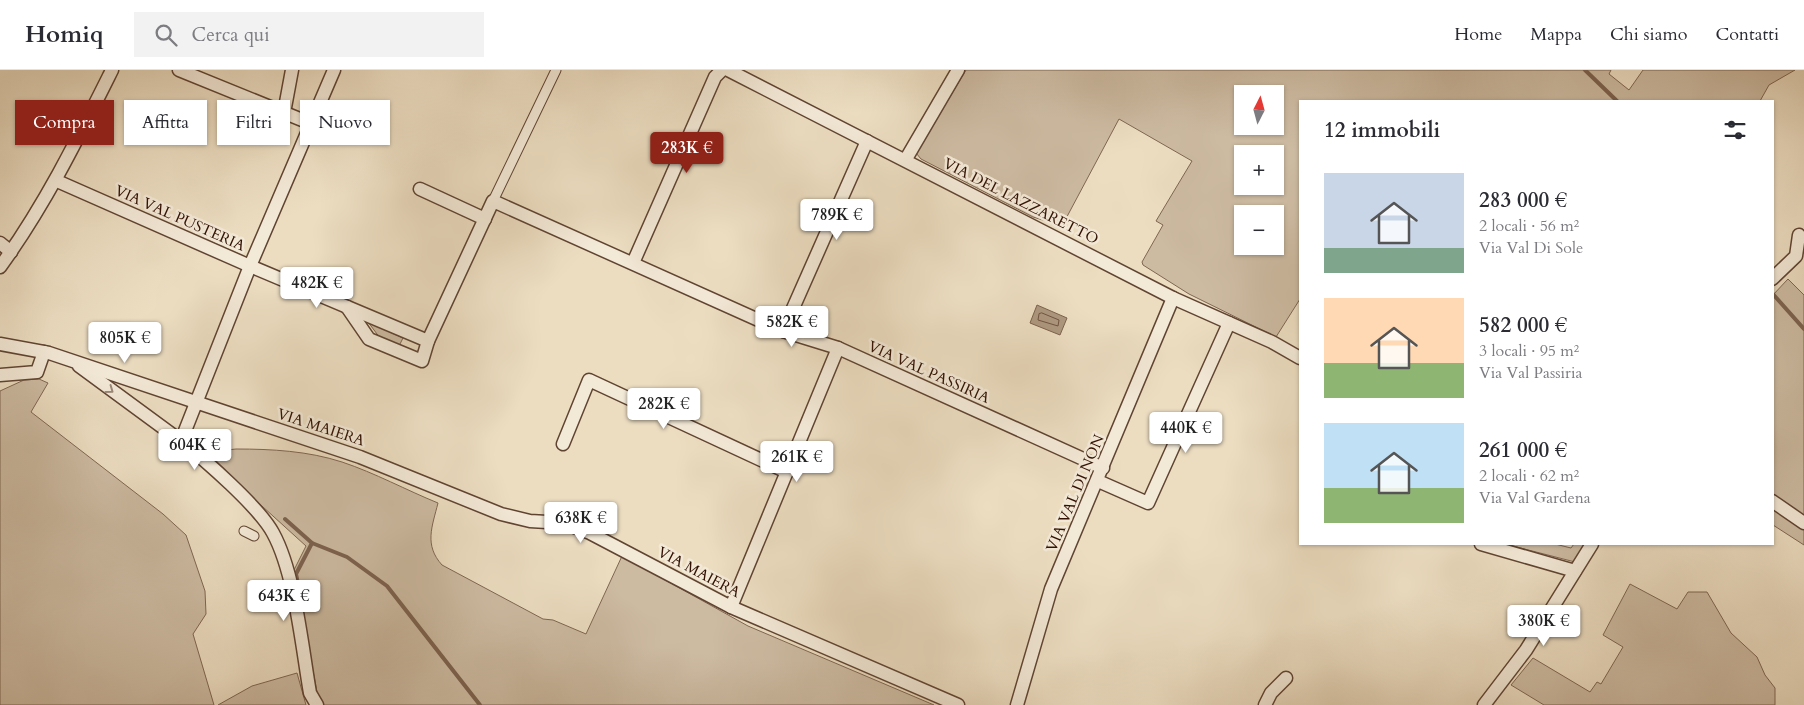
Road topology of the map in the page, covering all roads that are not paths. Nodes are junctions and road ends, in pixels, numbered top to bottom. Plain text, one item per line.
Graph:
1 (112, 70) edge
2 (179, 70) edge
3 (292, 70) edge
4 (334, 70) edge
5 (556, 70) edge
6 (722, 70) edge
7 (728, 70) edge
8 (958, 70) edge
9 (252, 100) edge
10 (286, 100) edge
11 (322, 100) edge
12 (867, 141) junction
13 (303, 145) edge
14 (906, 159) junction
15 (57, 181) junction
16 (420, 189) dead end
17 (494, 201) junction
18 (485, 219) junction
19 (1799, 235) dead end
20 (0, 243) edge
21 (11, 252) junction
22 (1800, 256) edge
23 (633, 263) junction
24 (250, 266) junction
25 (0, 267) edge
26 (1774, 276) edge
27 (1173, 298) junction
28 (346, 307) junction
29 (1229, 323) junction
30 (782, 331) junction
31 (0, 335) edge
32 (428, 341) junction
33 (0, 344) edge
34 (23, 347) junction
35 (838, 348) junction
36 (44, 352) junction
37 (1299, 357) edge
38 (71, 360) junction
39 (0, 375) edge
40 (196, 403) junction
41 (181, 441) junction
42 (563, 444) dead end
43 (1103, 468) junction
44 (787, 472) junction
45 (1098, 481) junction
46 (1774, 502) edge
47 (1804, 524) edge
48 (244, 531) dead end
49 (254, 536) dead end
50 (1484, 545) edge
51 (1591, 545) edge
52 (1575, 571) junction
53 (730, 607) junction
54 (1286, 678) dead end
55 (317, 705) edge
56 (958, 705) edge
57 (1017, 705) edge
58 (1265, 705) edge
59 (1484, 705) edge

1 - 15 street
2 - 9 street
3 - 10 street
4 - 11 street
5 - 17 street
6 - 23 street
7 - 12 street, VIA DEL LAZZARETTO
8 - 14 street
12 - 14 street, VIA DEL LAZZARETTO
12 - 30 street
13 - 24 street
14 - 27 street, VIA DEL LAZZARETTO
15 - 21 street
15 - 24 street, VIA VAL PUSTERIA
16 - 18 street
17 - 18 street
17 - 23 street, VIA VAL PASSIRIA
18 - 32 street
19 - 22 street
20 - 21 street
21 - 25 street
22 - 26 street
23 - 30 street, VIA VAL PASSIRIA
24 - 28 street, VIA VAL PUSTERIA
24 - 40 street
27 - 29 street, VIA DEL LAZZARETTO
27 - 43 street, VIA VAL DI NON
28 - 32 street, VIA VAL PUSTERIA
28 - 32 street
29 - 37 street, VIA DEL LAZZARETTO
29 - 45 street
30 - 35 street, VIA VAL PASSIRIA
31 - 34 street
33 - 34 street
34 - 36 street, VIA MAIERA
35 - 43 street, VIA VAL PASSIRIA
35 - 44 street
36 - 38 street, VIA MAIERA
36 - 39 street
38 - 40 street, VIA MAIERA
38 -> 41 street
40 - 41 street
40 - 53 street, VIA MAIERA
41 - 55 street
42 - 44 street
43 - 45 street, VIA VAL DI NON
44 - 53 street
45 - 57 street, VIA VAL DI NON
46 - 47 street
48 - 49 street
50 - 52 street
51 - 52 street
52 - 59 street
53 - 56 street, VIA MAIERA
54 - 58 street

